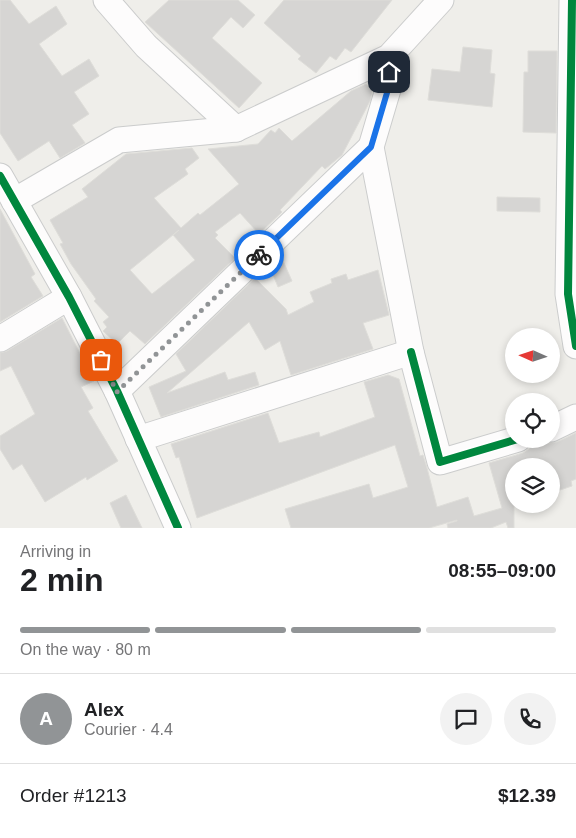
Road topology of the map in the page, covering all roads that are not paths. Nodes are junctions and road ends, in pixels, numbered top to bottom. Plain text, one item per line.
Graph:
1 (106, 0) edge
2 (441, 0) edge
3 (572, 0) edge
4 (389, 57) junction
5 (236, 129) junction
6 (371, 147) junction
7 (0, 176) edge
8 (14, 201) junction
9 (69, 297) junction
10 (0, 339) edge
11 (576, 346) edge
12 (411, 352) junction
13 (117, 392) junction
14 (576, 417) edge
15 (560, 425) edge
16 (138, 438) junction
17 (505, 443) edge
18 (178, 528) edge

1 - 5 street
2 - 4 street
3 - 11 street
4 - 5 street
4 - 6 street
5 - 8 street
6 - 12 street
6 - 13 street
7 - 8 street
8 - 9 street
9 - 10 street
9 - 13 street
12 - 16 street
12 - 17 street
13 - 16 street
14 - 15 street
16 - 18 street

